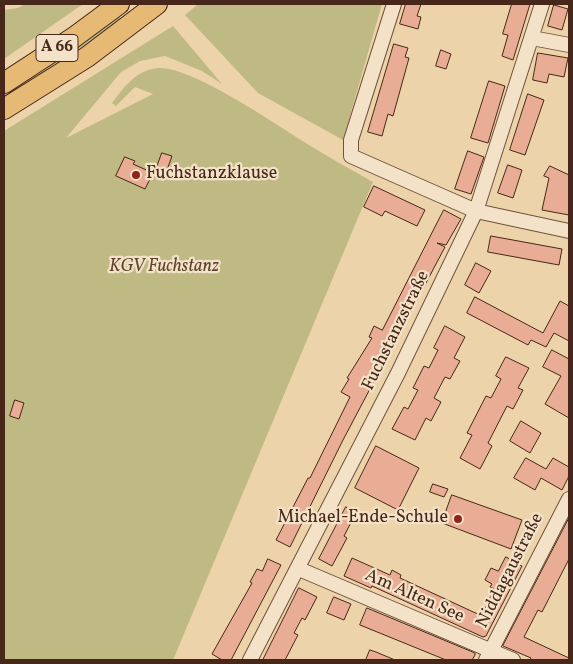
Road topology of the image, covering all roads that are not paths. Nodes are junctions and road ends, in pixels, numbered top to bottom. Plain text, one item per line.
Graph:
1 (156, 4) edge
2 (394, 4) edge
3 (542, 4) edge
4 (115, 6) edge
5 (532, 38) junction
6 (569, 45) edge
7 (4, 83) edge
8 (4, 110) edge
9 (476, 211) junction
10 (569, 231) edge
11 (569, 499) edge
12 (299, 568) junction
13 (489, 656) edge
14 (250, 660) edge
15 (513, 660) edge

1 - 8 highway, A 66
2 - 9 street
3 - 5 street, Fuchstanzstraße
4 - 7 highway, A 66
5 - 6 street
5 - 9 street, Fuchstanzstraße
9 - 10 street
9 - 12 street, Fuchstanzstraße
11 - 13 street, Niddagaustraße
12 - 13 street, Am Alten See
12 - 14 street, Fuchstanzstraße
13 - 15 street, Am Alten See

